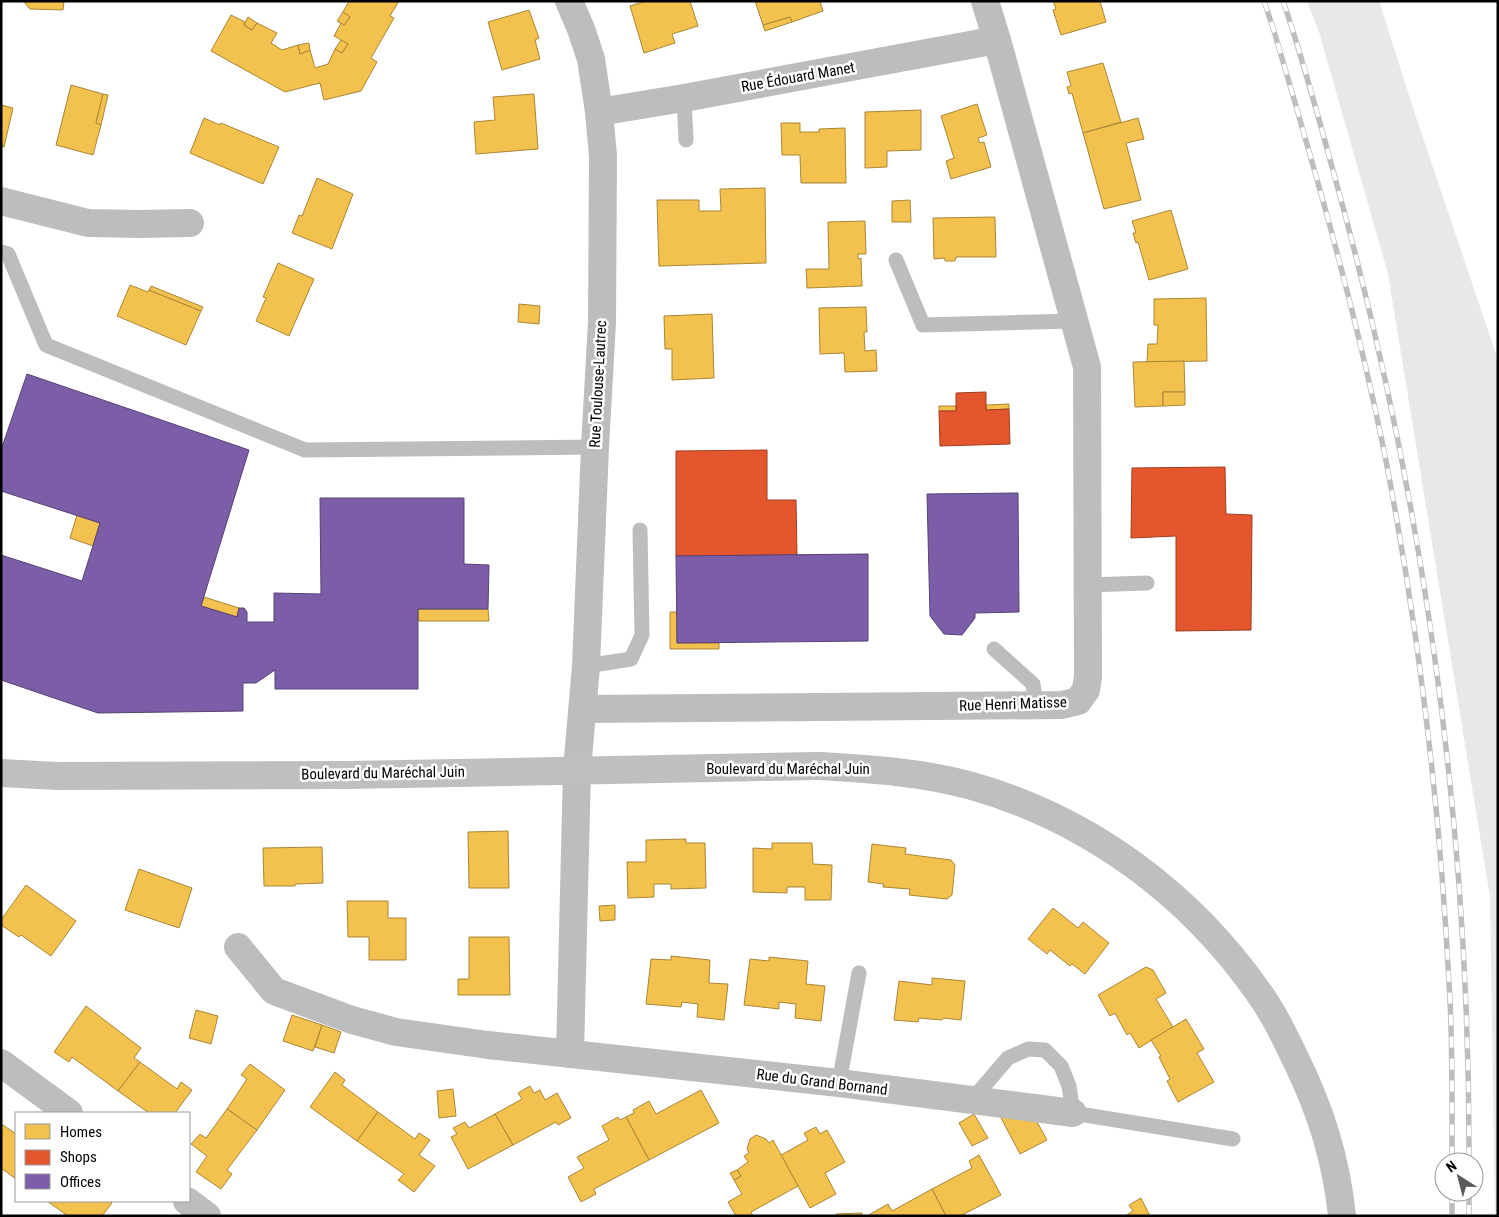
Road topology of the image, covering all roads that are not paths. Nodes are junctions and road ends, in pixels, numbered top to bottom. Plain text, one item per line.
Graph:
1 (569, 1) edge
2 (985, 1) edge
3 (997, 40) junction
4 (684, 98) junction
5 (599, 112) junction
6 (686, 140) dead end
7 (1, 201) edge
8 (190, 223) dead end
9 (1, 252) edge
10 (896, 260) dead end
11 (1077, 331) junction
12 (594, 447) junction
13 (640, 530) dead end
14 (1147, 583) dead end
15 (1087, 585) junction
16 (994, 650) dead end
17 (586, 666) junction
18 (1036, 706) junction
19 (584, 709) junction
20 (577, 770) junction
21 (1, 773) edge
22 (238, 947) dead end
23 (859, 972) dead end
24 (570, 1054) junction
25 (1, 1063) edge
26 (839, 1083) junction
27 (971, 1101) junction
28 (68, 1112) edge
29 (1073, 1113) junction
30 (1233, 1139) dead end
31 (188, 1202) edge
32 (207, 1216) edge
33 (1342, 1216) edge

1 - 5 street, Rue Toulouse-Lautrec
2 - 3 street
3 - 4 street, Rue Édouard Manet
3 - 11 street
4 - 5 street, Rue Édouard Manet
4 - 6 lane
5 - 12 street, Rue Toulouse-Lautrec
7 - 8 street
9 - 12 lane
10 - 11 lane
11 - 15 street, Rue Henri Matisse
12 - 17 street, Rue Toulouse-Lautrec
13 - 17 lane
14 - 15 lane
15 - 18 street, Rue Henri Matisse
16 - 18 lane
17 - 19 street, Rue Toulouse-Lautrec
18 - 19 street, Rue Henri Matisse
19 - 20 street, Rue Toulouse-Lautrec
20 - 21 street, Boulevard du Maréchal Juin
20 - 24 street
20 - 33 street, Boulevard du Maréchal Juin
22 - 24 street, Rue du Grand Bornand
23 - 26 lane
24 - 26 street, Rue du Grand Bornand
25 - 28 street
26 - 27 street, Rue du Grand Bornand
27 - 29 street, Rue du Grand Bornand
27 - 29 lane
29 - 30 lane
31 - 32 street

